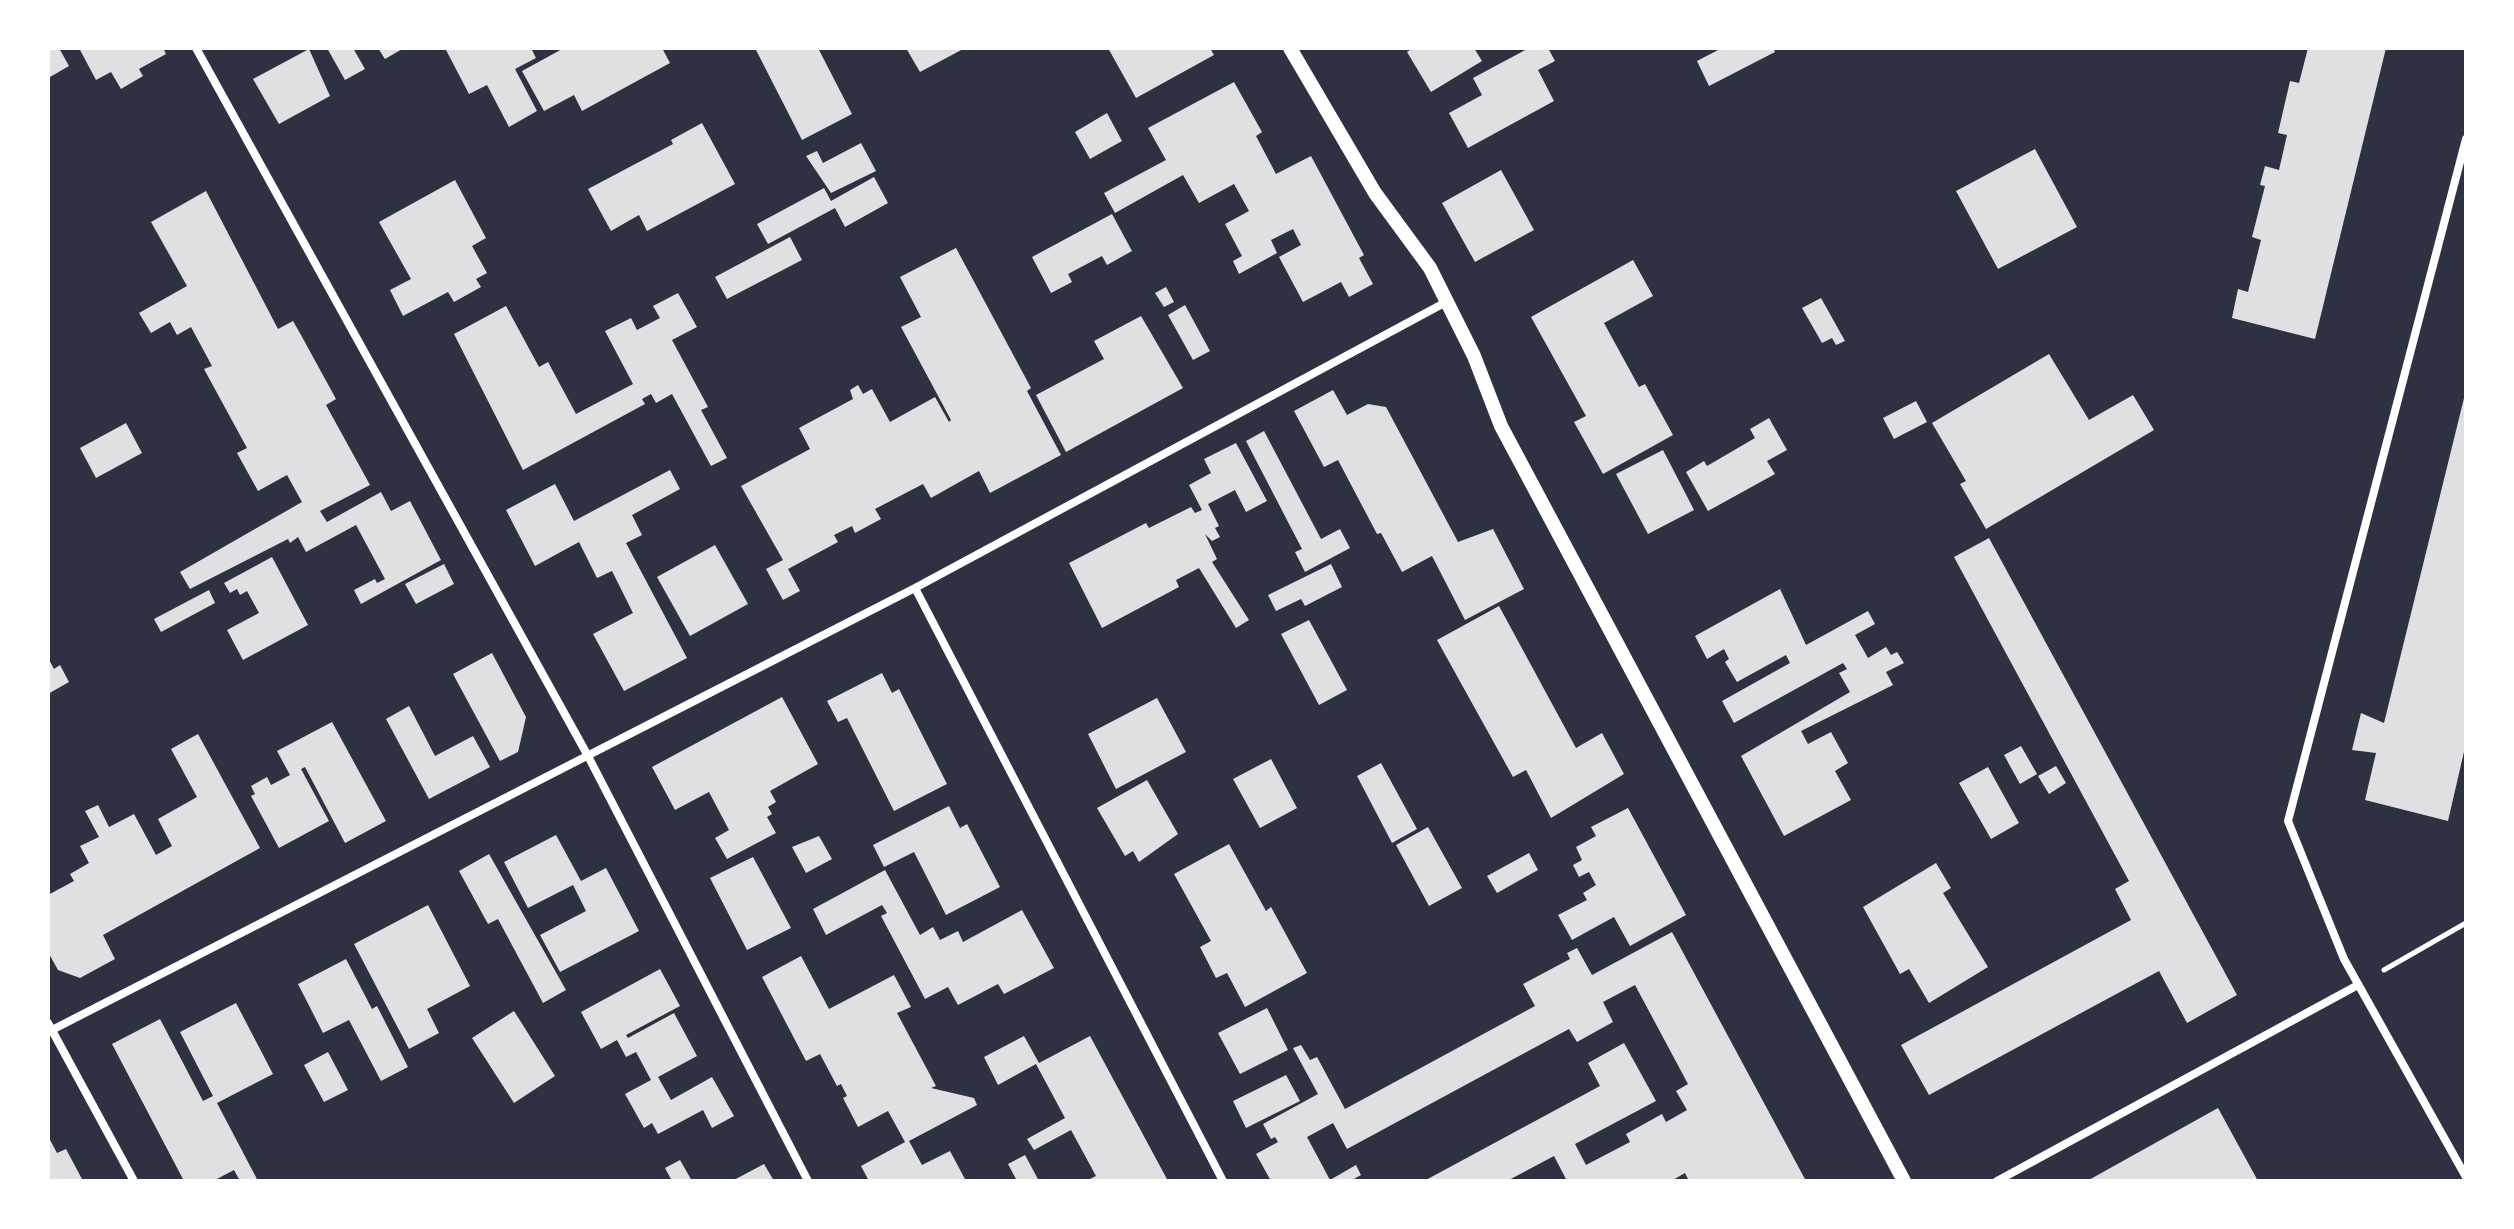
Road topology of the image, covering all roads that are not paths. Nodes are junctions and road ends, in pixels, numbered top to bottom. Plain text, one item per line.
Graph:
1 (196, 48) edge
2 (1290, 48) edge
3 (2466, 139) edge
4 (1448, 301) junction
5 (915, 588) junction
6 (588, 756) junction
7 (2358, 985) junction
8 (49, 1028) edge
9 (2466, 1177) edge
10 (134, 1181) edge
11 (808, 1181) edge
12 (1223, 1181) edge
13 (1904, 1181) edge
14 (1997, 1181) edge

1 - 6 street
2 - 4 street
3 - 7 street
4 - 5 street
4 - 13 street
5 - 6 street
5 - 12 street
6 - 8 street
6 - 11 street
7 - 9 street
7 - 14 street
8 - 10 street

